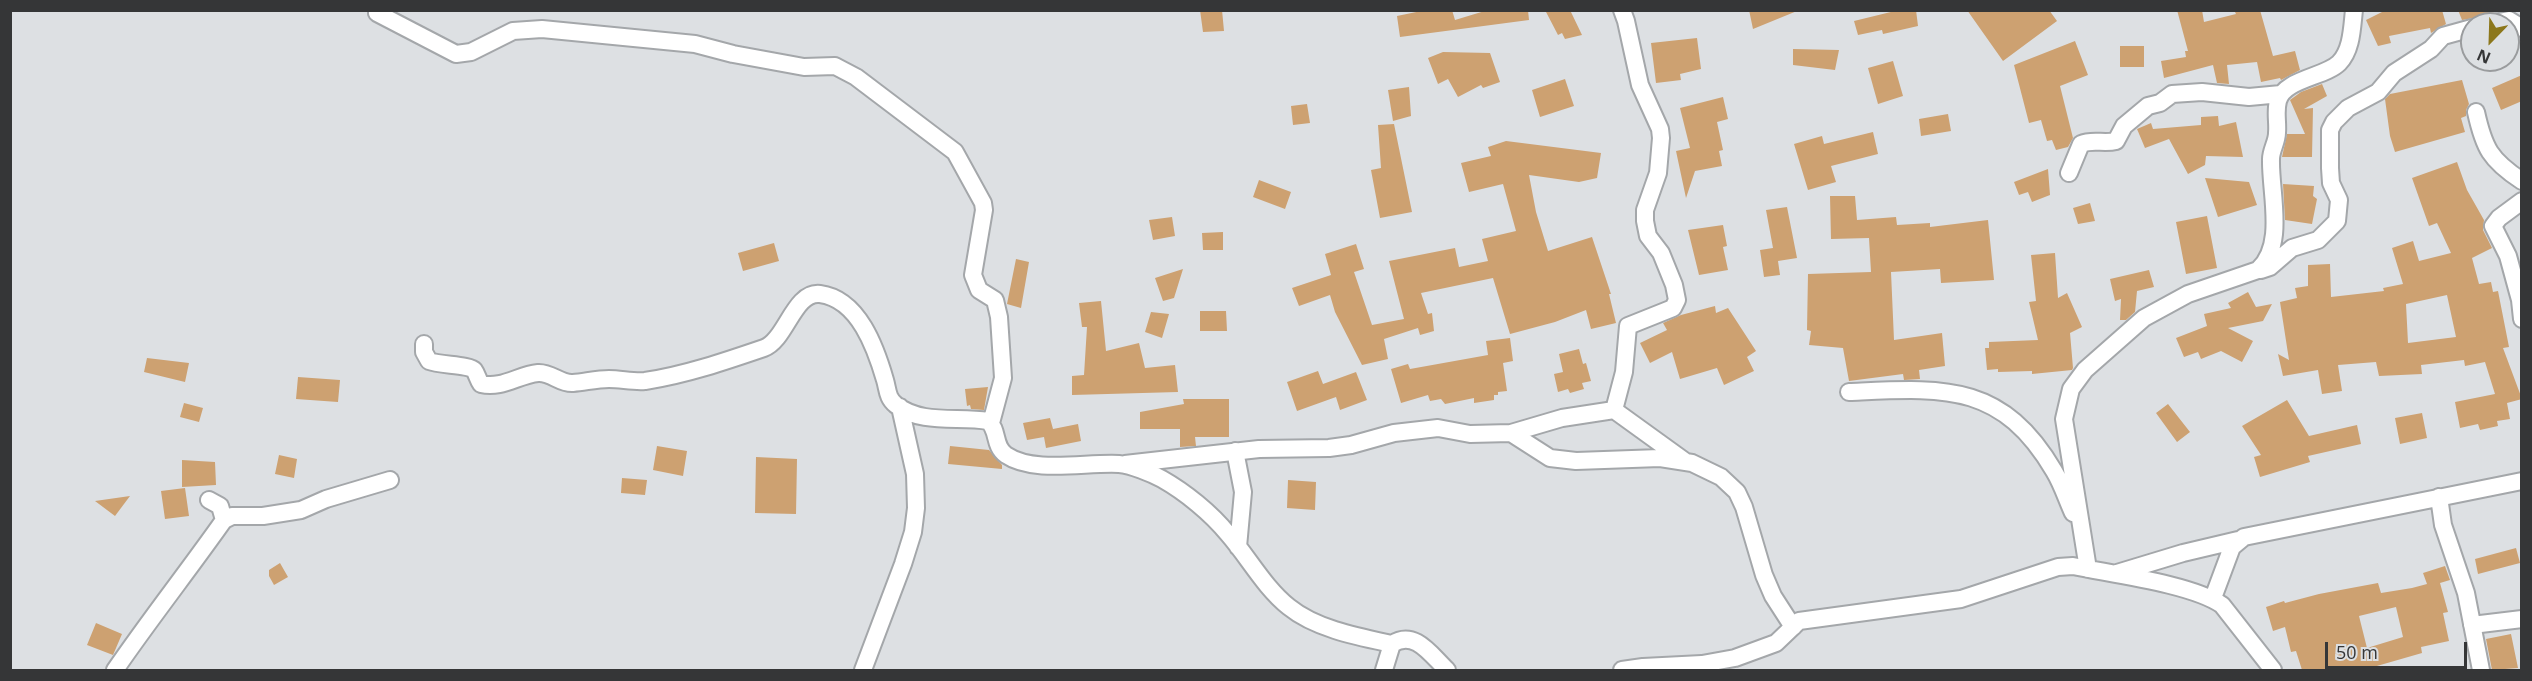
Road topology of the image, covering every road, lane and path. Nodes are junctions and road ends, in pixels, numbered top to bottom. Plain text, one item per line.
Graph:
1 (1622, 10) edge
2 (2354, 10) edge
3 (377, 13) dead end
4 (2460, 31) edge
5 (2281, 94) junction
6 (2476, 112) dead end
7 (2069, 172) dead end
8 (2522, 181) edge
9 (2522, 201) edge
10 (2257, 271) junction
11 (2522, 320) edge
12 (424, 344) dead end
13 (1849, 392) dead end
14 (900, 407) junction
15 (1614, 410) junction
16 (991, 423) junction
17 (1511, 433) junction
18 (1236, 451) junction
19 (1686, 462) junction
20 (1120, 464) junction
21 (390, 480) dead end
22 (2522, 481) edge
23 (2439, 497) junction
24 (209, 500) dead end
25 (224, 520) junction
26 (2083, 536) junction
27 (2238, 540) junction
28 (1238, 547) junction
29 (2088, 569) junction
30 (2114, 574) junction
31 (2212, 598) junction
32 (2522, 619) edge
33 (2472, 625) junction
34 (1793, 627) junction
35 (1392, 644) junction
36 (115, 670) edge
37 (863, 670) edge
38 (1384, 670) edge
39 (1447, 670) edge
40 (1622, 670) edge
41 (2273, 670) edge
42 (2481, 670) edge

1 - 15 street
2 - 5 street
3 - 16 street
4 - 10 street
5 - 7 street
5 - 10 street
6 - 8 street
9 - 11 street
10 - 26 street
12 - 14 street
13 - 26 street
14 - 16 street
14 - 37 street
15 - 17 street
15 - 19 street
16 - 20 street
17 - 18 street
17 - 19 street
18 - 20 street
18 - 28 street
19 - 34 street
20 - 28 street
21 - 25 street
22 - 23 street
23 - 27 street
23 - 33 street
24 - 25 street
25 - 36 street
26 - 29 street
27 - 30 street
27 - 31 street
28 - 35 street
29 - 30 street
29 - 34 street
30 - 31 street
31 - 41 street
32 - 33 street
33 - 42 street
34 - 40 street
35 - 38 street
35 - 39 street

